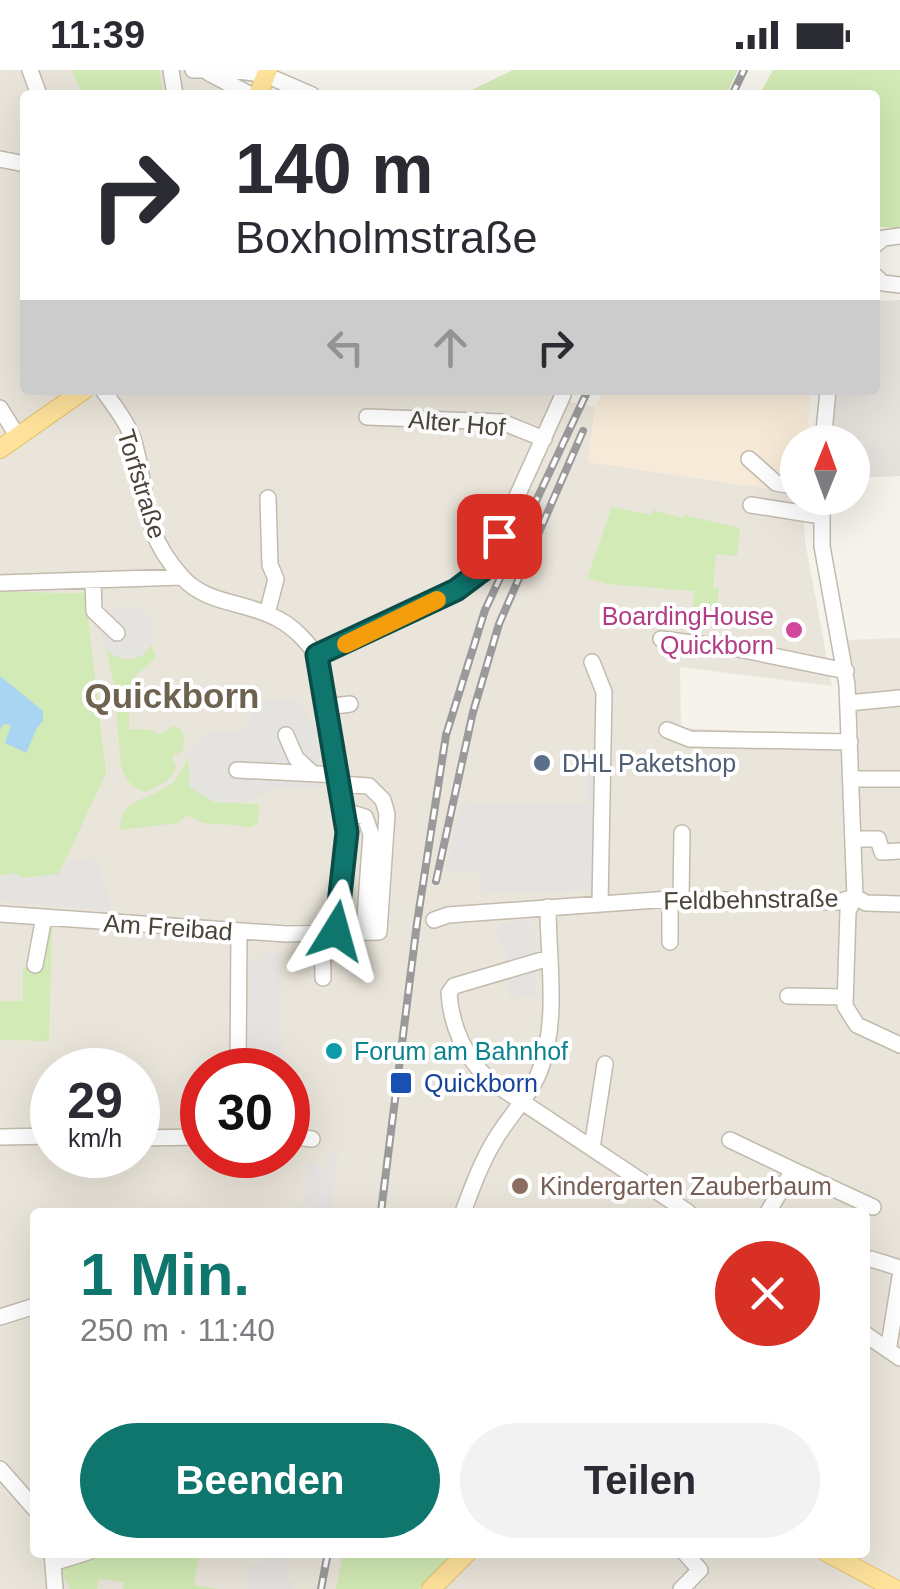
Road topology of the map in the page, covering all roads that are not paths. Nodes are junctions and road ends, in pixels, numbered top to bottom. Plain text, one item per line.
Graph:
1 (199, 71) edge
2 (267, 73) edge
3 (243, 90) edge
4 (302, 90) edge
5 (77, 395) edge
6 (105, 395) edge
7 (563, 395) edge
8 (828, 395) edge
9 (0, 408) edge
10 (366, 417) dead end
11 (825, 425) edge
12 (18, 437) junction
13 (544, 439) junction
14 (0, 449) edge
15 (749, 459) dead end
16 (780, 484) edge
17 (268, 498) dead end
18 (751, 505) dead end
19 (822, 516) joint
20 (182, 577) junction
21 (93, 580) junction
22 (0, 583) edge
23 (267, 614) junction
24 (117, 633) dead end
25 (660, 639) dead end
26 (317, 655) junction
27 (592, 662) dead end
28 (846, 671) junction
29 (900, 698) edge
30 (848, 703) junction
31 (350, 704) dead end
32 (327, 708) junction
33 (667, 730) dead end
34 (286, 735) dead end
35 (850, 742) junction
36 (236, 770) dead end
37 (311, 772) junction
38 (340, 779) junction
39 (852, 780) junction
40 (900, 780) edge
41 (344, 811) junction
42 (682, 833) dead end
43 (853, 839) junction
44 (900, 851) edge
45 (855, 897) junction
46 (675, 899) junction
47 (600, 904) junction
48 (900, 904) edge
49 (548, 907) junction
50 (0, 914) edge
51 (44, 917) junction
52 (440, 917) dead end
53 (364, 931) junction
54 (239, 932) junction
55 (329, 933) junction
56 (670, 942) dead end
57 (549, 958) junction
58 (35, 965) dead end
59 (322, 978) dead end
60 (788, 996) dead end
61 (845, 997) junction
62 (900, 1045) edge
63 (238, 1048) edge
64 (605, 1064) dead end
65 (524, 1101) junction
66 (30, 1136) edge
67 (0, 1137) edge
68 (730, 1140) dead end
69 (592, 1148) junction
70 (792, 1170) junction
71 (873, 1207) dead end
72 (464, 1208) edge
73 (682, 1208) edge
74 (770, 1208) edge
75 (872, 1260) dead end
76 (900, 1268) edge
77 (900, 1278) edge
78 (30, 1308) edge
79 (0, 1318) edge
80 (870, 1337) edge
81 (889, 1344) dead end
82 (900, 1358) edge
83 (0, 1468) edge
84 (30, 1503) edge
85 (54, 1558) edge
86 (462, 1558) edge
87 (689, 1558) edge
88 (837, 1558) edge
89 (55, 1589) edge
90 (430, 1589) edge
91 (681, 1589) edge
92 (895, 1589) edge

1 - 2 street
1 - 3 street
2 - 4 street
5 - 12 main road
6 - 20 street, Torfstraße
7 - 13 street
8 - 11 street
9 - 12 street
10 - 13 street, Alter Hof
12 - 14 main road
13 - 26 street
15 - 16 street
17 - 23 street
18 - 19 street
19 - 28 street
20 - 21 street, Torfstraße
20 - 23 street, Torfstraße
21 - 22 street, Torfstraße
21 - 24 street
23 - 26 street, Torfstraße
25 - 28 street
26 - 32 street
27 - 47 street
28 - 30 street
29 - 30 street
30 - 35 street
31 - 32 street
32 - 38 street
33 - 35 street
34 - 37 street
35 - 39 street
36 - 37 street
37 - 38 street
38 - 41 street
38 - 53 street
39 - 40 street
39 - 43 street
41 - 53 street
41 - 55 street
42 - 46 street
43 - 44 street
43 - 45 street
45 - 46 street, Feldbehnstraße
45 - 48 street, Feldbehnstraße
45 - 61 street
46 - 47 street, Feldbehnstraße
46 - 56 street
47 - 49 street, Feldbehnstraße
49 - 52 street, Feldbehnstraße
49 - 57 street
50 - 51 street, Am Freibad
51 - 54 street, Am Freibad
51 - 58 street
53 - 55 street, Am Freibad
54 - 55 street, Am Freibad
54 - 63 street
55 - 59 street
57 - 65 street
57 - 65 street
60 - 61 street
61 - 62 street
64 - 69 street
65 - 69 street
65 - 72 street
66 - 67 street
68 - 70 street
69 - 73 street
70 - 71 street
70 - 74 street
75 - 76 street
77 - 81 street
78 - 79 street
80 - 82 street
83 - 84 street
85 - 89 street
86 - 90 main road
87 - 91 street
88 - 92 main road

